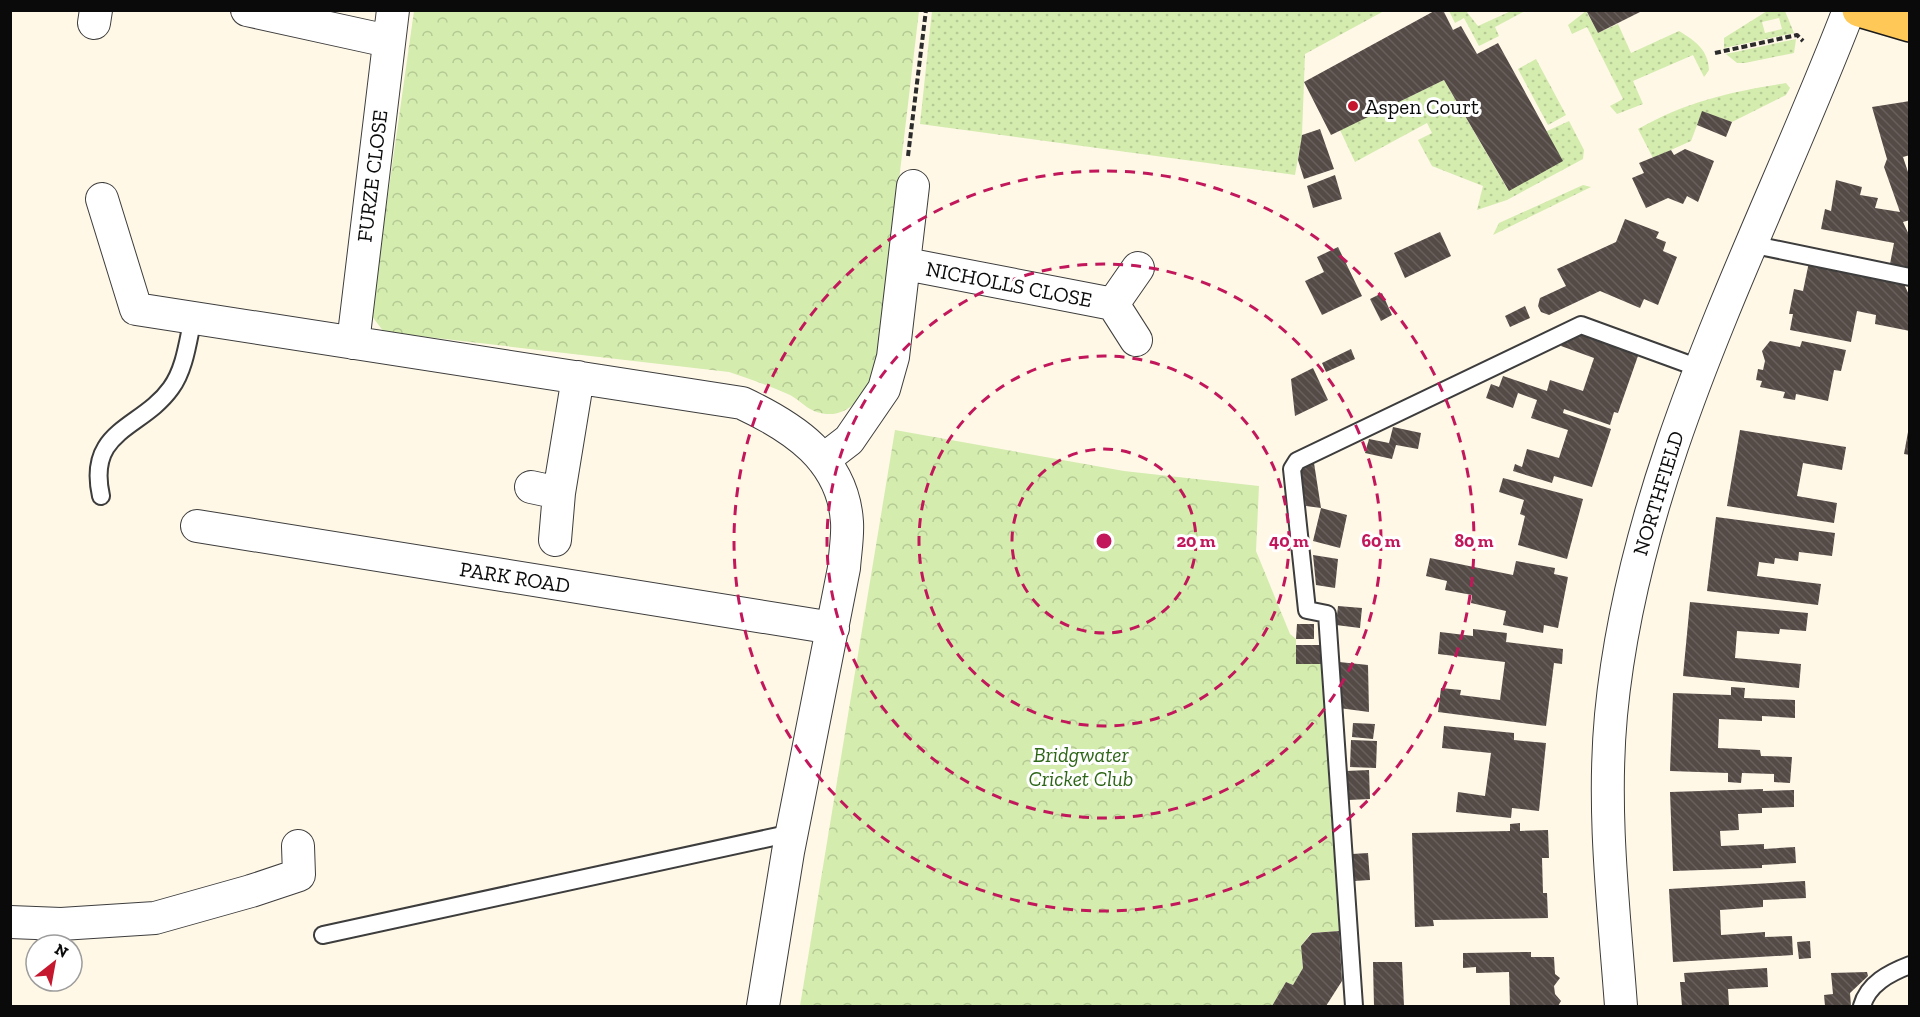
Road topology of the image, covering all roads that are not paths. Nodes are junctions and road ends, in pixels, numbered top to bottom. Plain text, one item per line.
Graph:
1 (247, 10) edge
2 (393, 10) edge
3 (1849, 10) edge
4 (1859, 10) edge
5 (1910, 25) edge
6 (388, 41) junction
7 (913, 186) road end
8 (102, 200) dead end
9 (1750, 244) junction
10 (906, 264) junction
11 (1138, 268) dead end
12 (1910, 277) edge
13 (1113, 304) junction
14 (193, 318) junction
15 (1136, 340) dead end
16 (353, 343) junction
17 (1699, 369) junction
18 (578, 377) junction
19 (823, 460) junction
20 (100, 496) dead end
21 (197, 526) dead end
22 (555, 540) dead end
23 (833, 628) junction
24 (792, 833) junction
25 (298, 846) dead end
26 (10, 922) edge
27 (323, 935) dead end
28 (1910, 965) edge
29 (763, 1006) edge
30 (1354, 1006) edge
31 (1621, 1006) edge
32 (1862, 1006) edge

1 - 6 street
2 - 6 street, FURZE CLOSE
3 - 9 street, NORTHFIELD
4 - 5 main road
6 - 16 street, FURZE CLOSE
7 - 10 street, NICHOLLS CLOSE
8 - 14 street
9 - 12 lane
9 - 17 street, NORTHFIELD
10 - 13 street, NICHOLLS CLOSE
10 - 19 street, NICHOLLS CLOSE
11 - 13 street, NICHOLLS CLOSE
13 - 15 street, NICHOLLS CLOSE
14 - 16 street
14 - 20 lane
16 - 18 street
17 - 30 lane
17 - 31 street, NORTHFIELD
18 - 19 street
18 - 22 street
19 - 23 street
21 - 23 street, PARK ROAD
23 - 24 street
24 - 27 lane
24 - 29 street
25 - 26 street
28 - 32 lane

